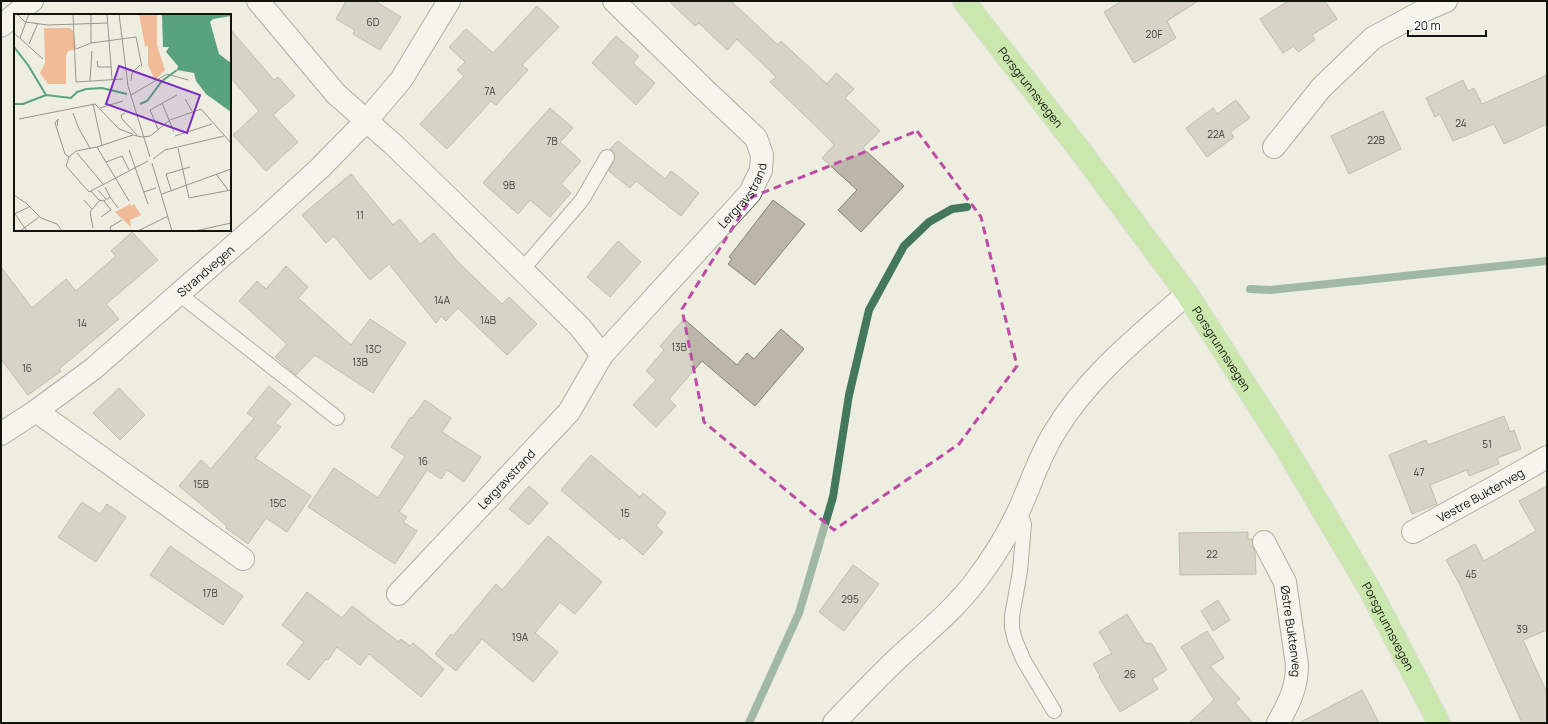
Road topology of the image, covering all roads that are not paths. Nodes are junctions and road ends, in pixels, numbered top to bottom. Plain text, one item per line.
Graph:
1 (32, 1) edge
2 (258, 1) edge
3 (449, 1) edge
4 (614, 1) edge
5 (964, 1) edge
6 (1446, 1) edge
7 (16, 14) edge
8 (14, 16) edge
9 (1, 26) edge
10 (366, 121) junction
11 (1274, 147) dead end
12 (607, 157) dead end
13 (515, 263) junction
14 (179, 294) junction
15 (1188, 294) junction
16 (602, 355) junction
17 (36, 411) junction
18 (337, 418) dead end
19 (1, 434) edge
20 (1547, 457) edge
21 (1019, 511) junction
22 (1413, 532) dead end
23 (1264, 542) dead end
24 (243, 559) dead end
25 (398, 594) dead end
26 (1054, 711) dead end
27 (834, 723) edge
28 (1278, 723) edge
29 (1439, 723) edge

1 - 7 street
2 - 10 street
3 - 10 street, Strandvegen
4 - 16 street, Lergravstrand
5 - 15 highway, Porsgrunnsvegen
6 - 11 street
8 - 9 street
10 - 13 street
10 - 14 street, Strandvegen
12 - 13 lane
13 - 16 street
14 - 17 street, Strandvegen
14 - 18 lane
15 - 21 street
15 - 29 highway, Porsgrunnsvegen
16 - 25 street, Lergravstrand
17 - 19 street, Strandvegen
17 - 24 street
20 - 22 street, Vestre Buktenveg
21 - 26 lane
21 - 27 street
23 - 28 street, Østre Buktenveg

